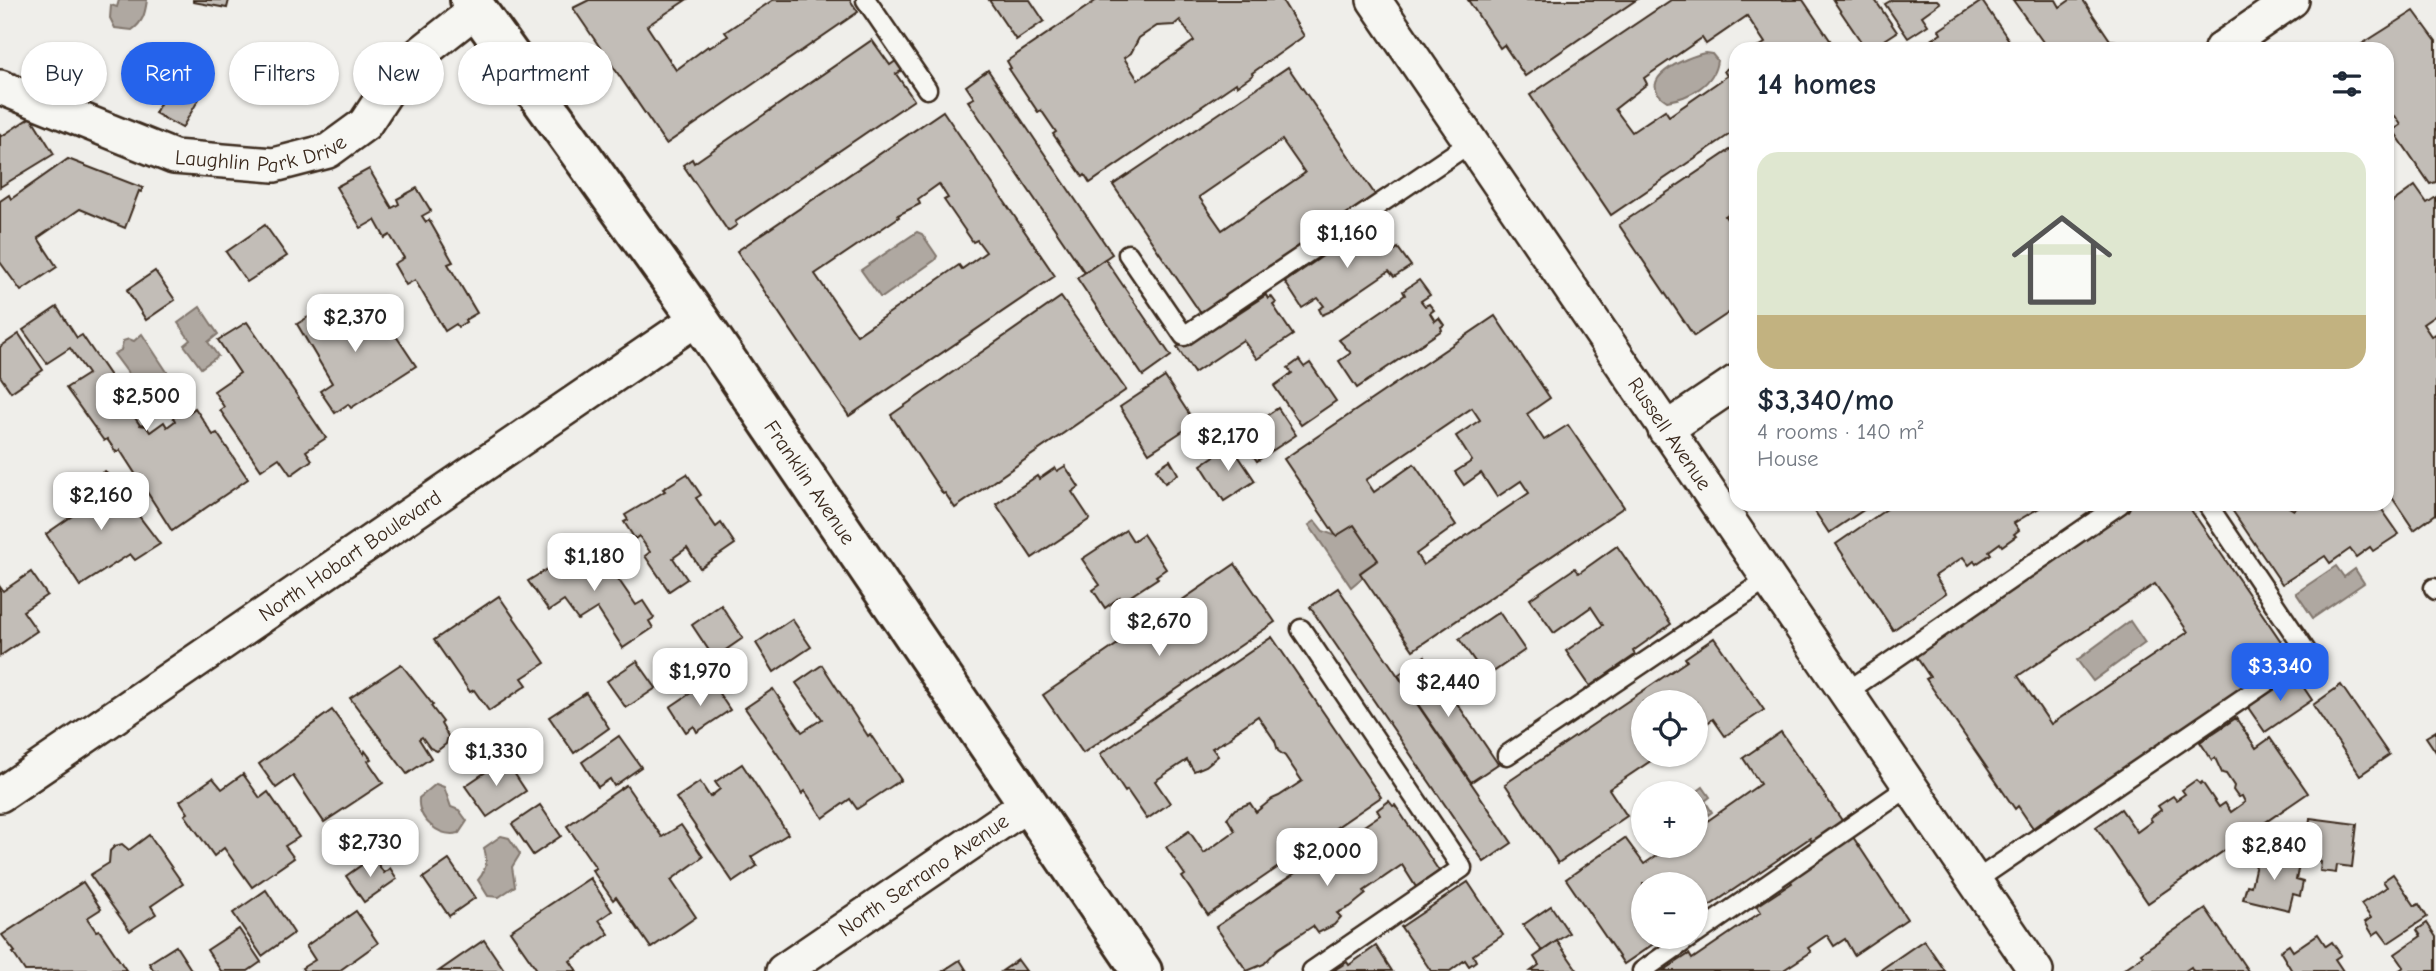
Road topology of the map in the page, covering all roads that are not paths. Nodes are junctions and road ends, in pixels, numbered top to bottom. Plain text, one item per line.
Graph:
1 (866, 0) edge
2 (1374, 0) edge
3 (2292, 0) edge
4 (474, 5) edge
5 (2231, 42) edge
6 (0, 87) edge
7 (927, 89) dead end
8 (1470, 143) junction
9 (1128, 254) dead end
10 (698, 318) junction
11 (1729, 387) edge
12 (1665, 430) junction
13 (2110, 511) edge
14 (2212, 511) edge
15 (1768, 579) junction
16 (1301, 629) dead end
17 (1845, 693) junction
18 (1507, 755) dead end
19 (1910, 786) junction
20 (0, 795) edge
21 (1029, 803) junction
22 (1975, 881) junction
23 (1708, 925) edge
24 (1674, 949) edge
25 (783, 971) edge
26 (1142, 971) edge
27 (1312, 971) edge
28 (1642, 971) edge
29 (2036, 971) edge

1 - 7 lane
2 - 8 street, Russell Avenue
3 - 5 street
4 - 6 street, Laughlin Park Drive
4 - 10 street, Franklin Avenue
8 - 9 lane
8 - 12 street, Russell Avenue
10 - 20 street, North Hobart Boulevard
10 - 21 street, Franklin Avenue
11 - 12 street
12 - 15 street, Russell Avenue
13 - 17 lane
14 - 22 lane
15 - 17 street, Russell Avenue
15 - 18 lane
16 - 27 lane
17 - 19 street, Russell Avenue
19 - 22 street, Russell Avenue
19 - 23 lane
21 - 25 street, North Serrano Avenue
21 - 26 street, Franklin Avenue
22 - 29 street, Russell Avenue
24 - 28 lane

